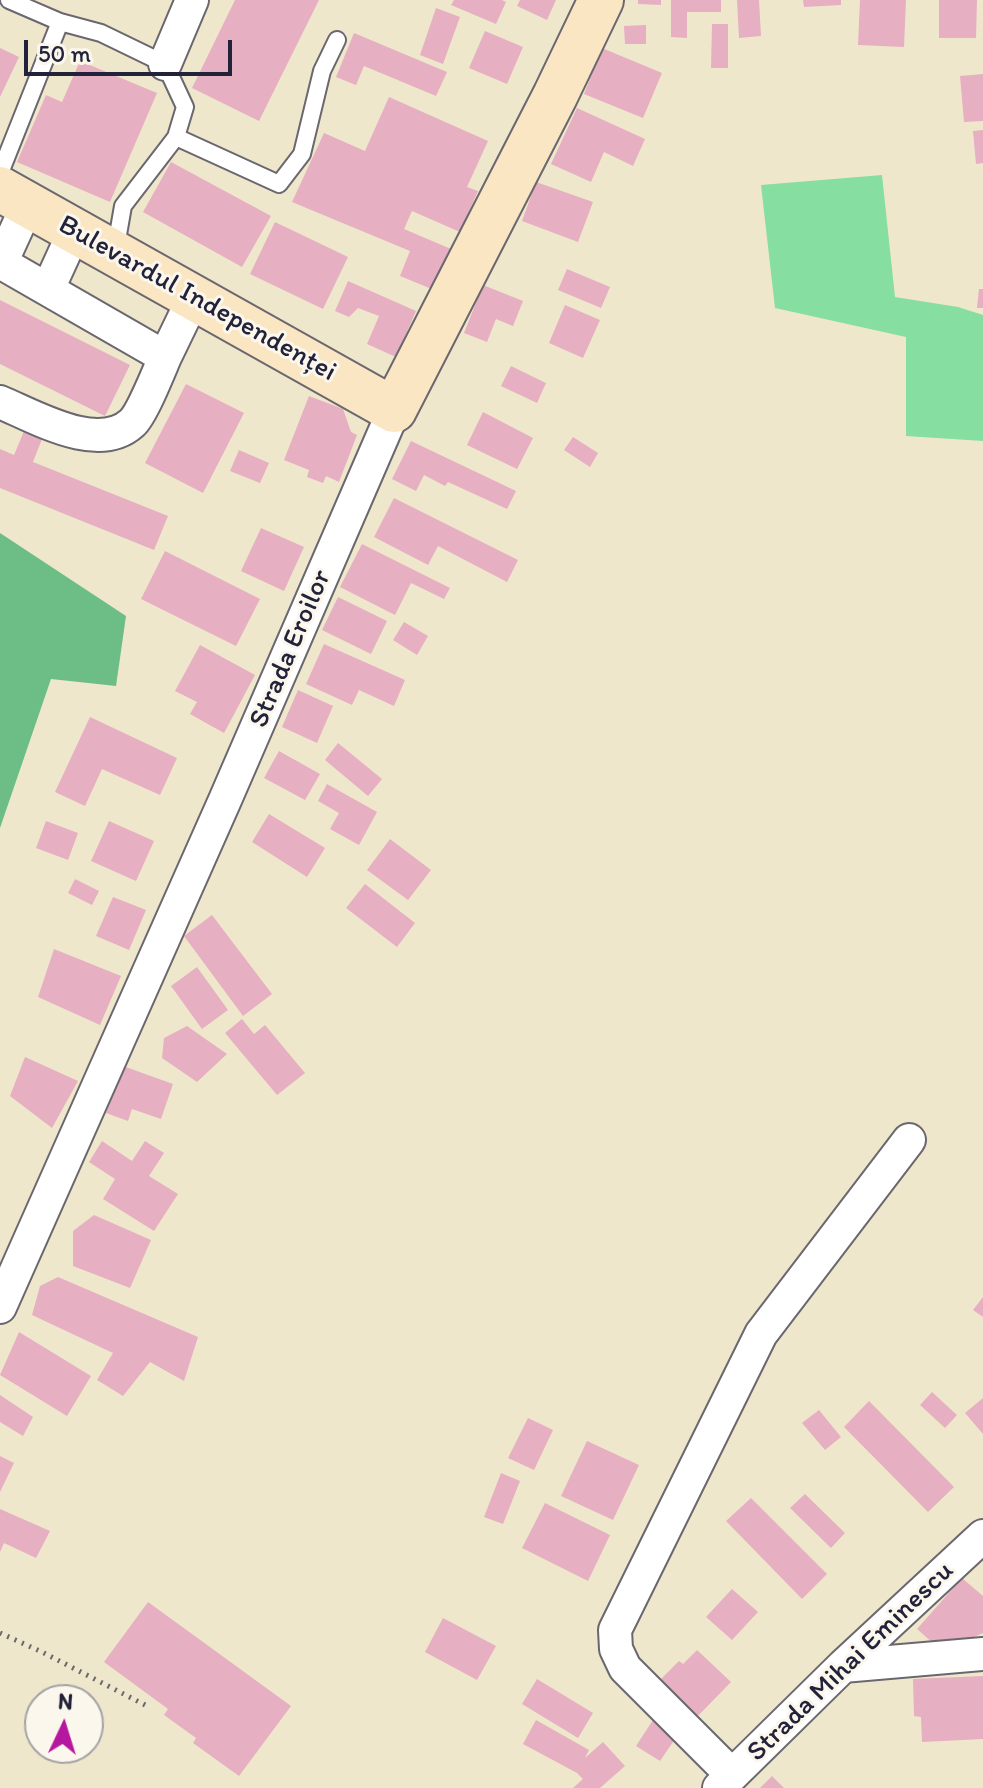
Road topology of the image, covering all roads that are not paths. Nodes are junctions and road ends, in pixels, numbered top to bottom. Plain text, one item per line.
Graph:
1 (9, 0) edge
2 (192, 0) edge
3 (601, 0) edge
4 (60, 22) junction
5 (337, 40) dead end
6 (165, 64) junction
7 (176, 137) junction
8 (9, 189) edge
9 (75, 230) junction
10 (115, 253) junction
11 (1, 263) edge
12 (48, 289) junction
13 (194, 297) junction
14 (165, 357) junction
15 (0, 402) edge
16 (394, 410) junction
17 (909, 1140) dead end
18 (0, 1307) edge
19 (983, 1536) edge
20 (983, 1654) edge
21 (843, 1666) junction
22 (725, 1782) edge

1 - 4 lane
2 - 6 street
3 - 16 street, Strada Eroilor
4 - 6 lane
4 - 8 lane
5 - 7 lane
6 - 7 lane
7 - 10 lane
8 - 9 street, Bulevardul Independenței
8 - 11 street
9 - 10 street, Bulevardul Independenței
9 - 12 street
10 - 13 street, Bulevardul Independenței
11 - 12 street
12 - 14 street
13 - 14 street
13 - 16 street, Bulevardul Independenței
14 - 15 street
16 - 18 street, Strada Eroilor
17 - 22 street
19 - 21 street, Strada Mihai Eminescu
20 - 21 street
21 - 22 street, Strada Mihai Eminescu

